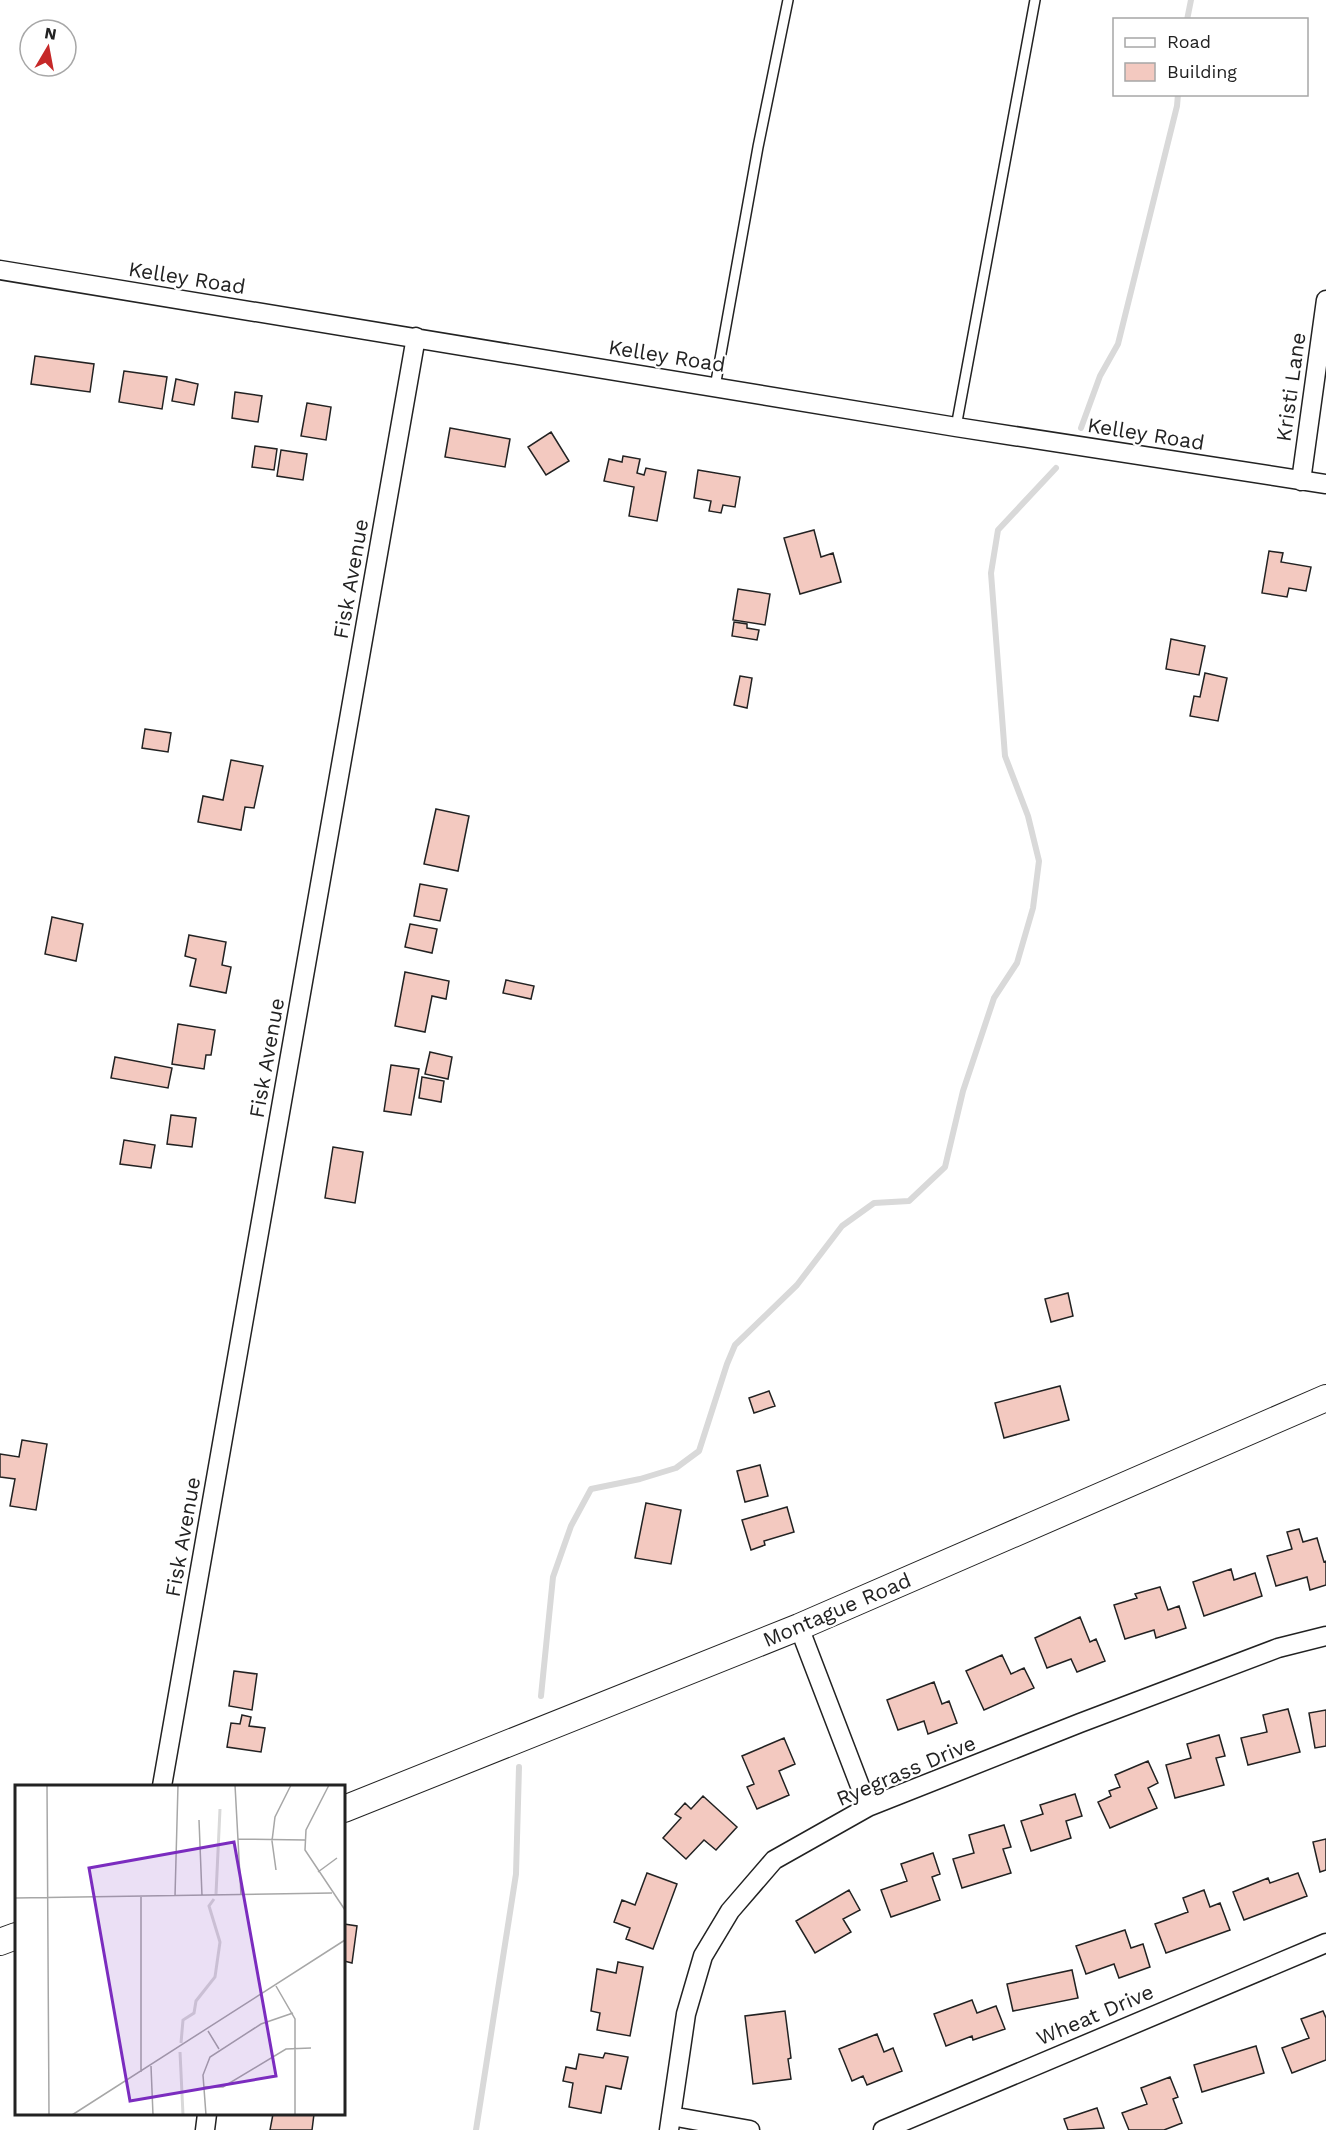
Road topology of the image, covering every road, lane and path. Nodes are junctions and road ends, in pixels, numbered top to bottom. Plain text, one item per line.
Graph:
1 (788, 0) edge
2 (1035, 0) edge
3 (0, 270) edge
4 (1326, 300) edge
5 (416, 337) junction
6 (715, 387) junction
7 (956, 427) junction
8 (1301, 481) junction
9 (1326, 484) edge
10 (1326, 1398) edge
11 (799, 1627) junction
12 (1326, 1636) edge
13 (162, 1785) edge
14 (868, 1808) junction
15 (345, 1809) edge
16 (15, 1936) edge
17 (0, 1942) edge
18 (1326, 1943) edge
19 (207, 2115) edge
20 (670, 2123) edge
21 (205, 2130) edge
22 (750, 2130) edge
23 (883, 2130) edge

1 - 6 lane
2 - 7 lane
3 - 5 street, Kelley Road
4 - 8 street, Kristi Lane
5 - 6 street, Kelley Road
5 - 13 street, Fisk Avenue
6 - 7 street, Kelley Road
7 - 8 street, Kelley Road
8 - 9 street, Kelley Road
10 - 11 main road, Montague Road
11 - 14 street
11 - 15 main road, Montague Road
12 - 14 street, Ryegrass Drive
14 - 20 street, Ryegrass Drive
16 - 17 main road
18 - 23 street, Wheat Drive
19 - 21 street
20 - 22 street

